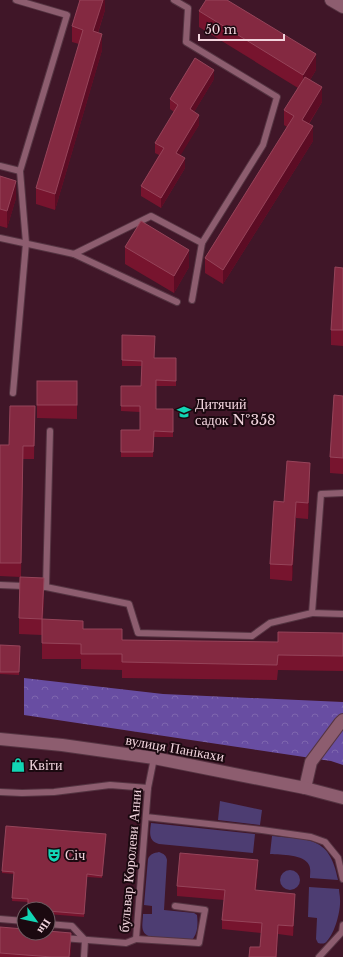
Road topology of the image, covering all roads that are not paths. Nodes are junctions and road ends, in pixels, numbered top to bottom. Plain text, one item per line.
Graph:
1 (16, 0) edge
2 (174, 0) edge
3 (331, 0) edge
4 (343, 7) edge
5 (0, 166) edge
6 (20, 171) junction
7 (0, 238) edge
8 (26, 243) junction
9 (202, 243) junction
10 (74, 254) junction
11 (192, 300) dead end
12 (177, 302) dead end
13 (13, 393) dead end
14 (50, 431) dead end
15 (343, 493) edge
16 (0, 586) edge
17 (46, 587) junction
18 (312, 613) junction
19 (343, 614) edge
20 (343, 720) edge
21 (0, 739) edge
22 (154, 758) junction
23 (148, 788) junction
24 (305, 788) junction
25 (0, 792) edge
26 (343, 798) edge
27 (146, 817) junction
28 (343, 879) edge
29 (176, 906) dead end
30 (0, 919) edge
31 (16, 920) edge
32 (56, 925) edge
33 (343, 925) edge
34 (56, 937) edge
35 (85, 940) junction
36 (136, 940) junction
37 (84, 957) edge
38 (319, 957) edge

1 - 6 lane
2 - 9 lane
3 - 4 street
5 - 6 lane
6 - 8 lane
7 - 8 lane
8 - 10 lane
8 - 13 lane
9 - 10 lane
9 - 11 lane
10 - 12 lane
14 - 17 lane
15 - 18 lane
16 - 17 lane
17 - 18 lane
18 - 19 lane
20 - 24 street
21 - 22 street, вулиця Панікахи
22 - 23 lane, бульвар Королеви Анни
22 - 24 street, вулиця Панікахи
23 - 25 lane
23 - 27 lane, бульвар Королеви Анни
24 - 26 street, вулиця Панікахи
27 - 28 lane
27 - 36 lane, бульвар Королеви Анни
29 - 36 lane
30 - 31 lane
32 - 35 lane
33 - 38 lane
34 - 35 lane, бульвар Королеви Анни
35 - 36 lane, бульвар Королеви Анни
35 - 37 lane

